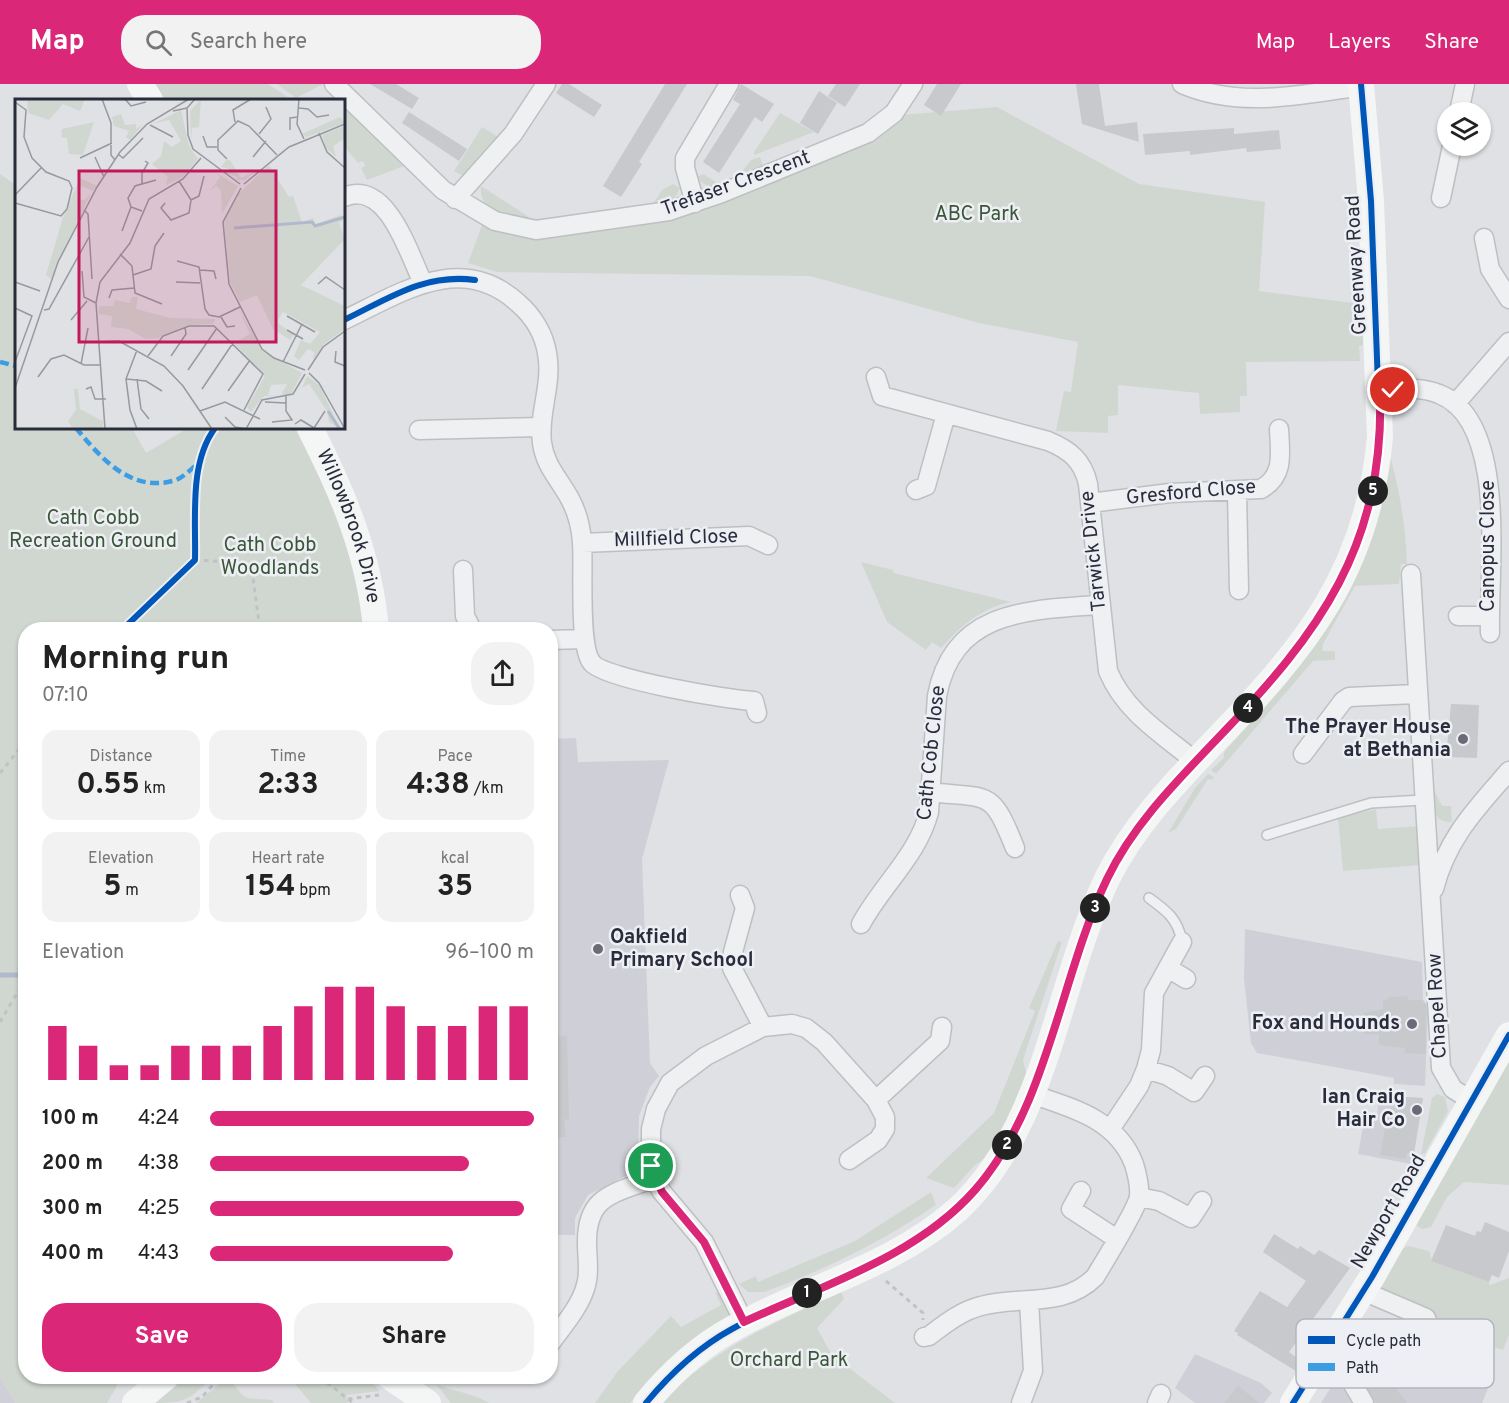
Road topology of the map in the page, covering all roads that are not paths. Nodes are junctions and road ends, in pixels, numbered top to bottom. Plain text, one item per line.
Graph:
1 (140, 84) edge
2 (334, 84) edge
3 (546, 84) edge
4 (729, 84) edge
5 (913, 84) edge
6 (1182, 84) edge
7 (1465, 84) edge
8 (1362, 85) edge
9 (149, 99) edge
10 (1461, 102) edge
11 (1450, 156) edge
12 (345, 197) edge
13 (1441, 198) dead end
14 (455, 199) junction
15 (695, 203) junction
16 (1484, 238) dead end
17 (423, 283) junction
18 (1509, 298) edge
19 (345, 320) edge
20 (1509, 342) edge
21 (876, 377) dead end
22 (1380, 390) junction
23 (1455, 404) junction
24 (946, 414) junction
25 (541, 427) junction
26 (310, 429) edge
27 (1279, 429) dead end
28 (419, 430) dead end
29 (916, 490) dead end
30 (1501, 490) edge
31 (1237, 492) junction
32 (1090, 502) junction
33 (582, 543) junction
34 (768, 545) dead end
35 (463, 570) dead end
36 (1411, 574) dead end
37 (1239, 590) dead end
38 (1099, 605) junction
39 (1458, 616) dead end
40 (375, 622) edge
41 (468, 622) edge
42 (584, 639) junction
43 (558, 640) edge
44 (1416, 694) junction
45 (757, 713) dead end
46 (1303, 754) dead end
47 (1196, 762) junction
48 (1509, 771) edge
49 (930, 792) junction
50 (1423, 800) junction
51 (1425, 825) junction
52 (1456, 834) junction
53 (1267, 835) dead end
54 (1015, 848) dead end
55 (740, 895) dead end
56 (1432, 897) junction
57 (1149, 898) dead end
58 (861, 924) dead end
59 (1182, 942) joint
60 (1168, 968) junction
61 (1186, 979) dead end
62 (763, 1027) junction
63 (942, 1027) dead end
64 (1509, 1035) edge
65 (1146, 1069) junction
66 (1205, 1076) dead end
67 (1031, 1094) junction
68 (876, 1100) junction
69 (1472, 1101) junction
70 (1111, 1128) junction
71 (849, 1160) dead end
72 (654, 1178) junction
73 (1081, 1191) dead end
74 (1139, 1197) junction
75 (1202, 1201) dead end
76 (1117, 1239) junction
77 (1363, 1292) junction
78 (1029, 1301) junction
79 (1346, 1319) edge
80 (1426, 1319) edge
81 (744, 1322) junction
82 (924, 1337) road end
83 (558, 1340) edge
84 (158, 1384) edge
85 (385, 1386) edge
86 (1303, 1388) edge
87 (1355, 1388) edge
88 (135, 1403) edge
89 (428, 1403) edge
90 (646, 1403) edge
91 (1021, 1403) edge
92 (1293, 1403) edge
93 (1364, 1403) edge

1 - 9 street
2 - 14 street, Trefaser Crescent
3 - 14 street
4 - 15 street
5 - 15 street, Trefaser Crescent
6 - 8 street
7 - 10 street
8 - 22 street, Greenway Road
11 - 13 street
12 - 17 street
14 - 15 street, Trefaser Crescent
16 - 18 street
17 - 19 street
17 - 25 street
20 - 23 street
21 - 24 street, Tarwick Drive
22 - 23 street, Canopus Close
22 - 47 street, Greenway Road
23 - 30 street, Canopus Close
24 - 29 street
24 - 32 street, Tarwick Drive
25 - 28 street
25 - 33 street
26 - 40 street, Willowbrook Drive
27 - 31 street, Gresford Close
30 - 39 street, Canopus Close
31 - 32 street, Gresford Close
31 - 37 street
32 - 38 street, Tarwick Drive
33 - 34 street, Millfield Close
33 - 42 street
35 - 41 street
36 - 44 street
38 - 47 street, Tarwick Drive
38 - 49 street, Cath Cob Close
42 - 43 street
42 - 45 street
44 - 46 street
44 - 50 street
47 - 67 street, Greenway Road
48 - 52 street
49 - 54 street
49 - 58 street, Cath Cob Close
50 - 51 street
50 - 53 lane
51 - 52 street
51 - 56 street
52 - 56 street
55 - 62 street
56 - 69 street, Chapel Row
57 - 59 lane
59 - 60 street
60 - 61 street
60 - 65 street
62 - 68 street
62 - 72 street
63 - 68 street
64 - 69 street, Newport Road
65 - 66 street
65 - 70 street
67 - 70 street
67 - 81 street, Greenway Road
68 - 71 street
69 - 77 street, Newport Road
70 - 74 street
72 - 81 street
72 - 83 street
73 - 76 street
74 - 75 street
74 - 76 street
76 - 78 street
77 - 79 street, Newport Road
77 - 80 street
78 - 82 street
78 - 91 street
81 - 90 street, Greenway Road
84 - 88 street
85 - 89 street
86 - 92 street, Newport Road
87 - 93 street

